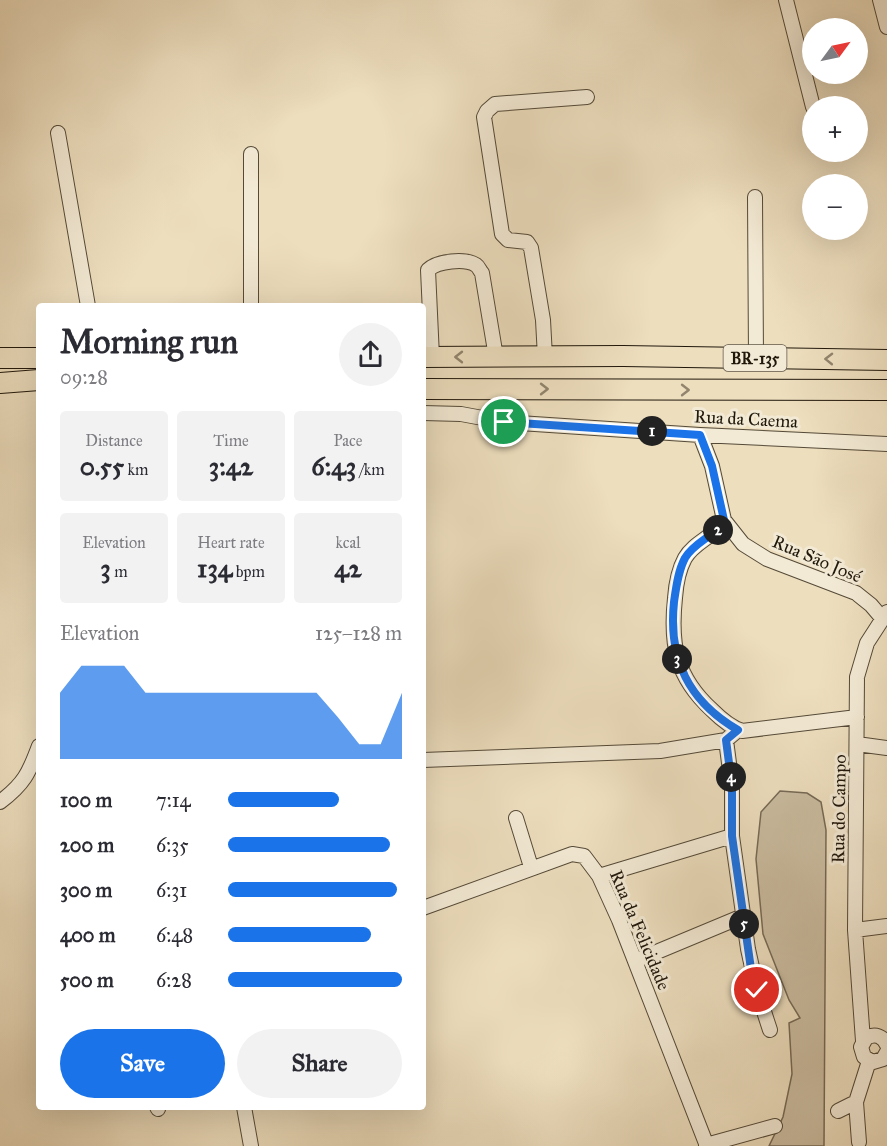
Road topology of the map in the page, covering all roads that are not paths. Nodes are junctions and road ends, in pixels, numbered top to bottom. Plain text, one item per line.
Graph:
1 (786, 0) edge
2 (880, 0) edge
3 (887, 27) edge
4 (810, 96) edge
5 (587, 97) dead end
6 (58, 133) dead end
7 (251, 154) dead end
8 (755, 197) dead end
9 (87, 303) edge
10 (251, 303) edge
11 (428, 357) edge
12 (496, 357) junction
13 (545, 357) junction
14 (0, 358) edge
15 (36, 358) edge
16 (756, 358) junction
17 (887, 360) edge
18 (36, 380) edge
19 (0, 385) edge
20 (36, 387) edge
21 (426, 389) edge
22 (887, 390) edge
23 (426, 413) edge
24 (700, 435) junction
25 (887, 444) edge
26 (724, 520) junction
27 (884, 615) edge
28 (857, 717) junction
29 (738, 730) junction
30 (726, 740) junction
31 (857, 744) junction
32 (887, 748) edge
33 (426, 760) edge
34 (36, 766) edge
35 (0, 802) edge
36 (516, 818) dead end
37 (732, 836) junction
38 (531, 867) junction
39 (599, 876) junction
40 (426, 908) edge
41 (743, 916) junction
42 (887, 926) edge
43 (855, 930) junction
44 (635, 961) junction
45 (861, 1014) junction
46 (770, 1030) dead end
47 (863, 1041) junction
48 (884, 1042) edge
49 (870, 1061) junction
50 (856, 1102) junction
51 (245, 1110) edge
52 (838, 1111) dead end
53 (775, 1126) dead end
54 (859, 1142) dead end
55 (707, 1145) edge
56 (251, 1146) edge

1 - 4 street
2 - 3 street
5 - 13 street
6 - 9 street
7 - 10 street
8 - 16 street
12 -> 11 highway, BR-135
11 - 12 street
12 - 13 highway, BR-135
13 - 16 highway, BR-135
14 - 15 highway
17 -> 16 highway, BR-135
18 - 19 highway
19 - 20 highway
21 -> 22 highway, BR-135
23 - 24 street, Rua da Caema
24 - 25 street, Rua da Caema
24 - 26 street, Rua São José
26 - 27 street, Rua São José
26 - 29 street
27 - 28 street, Rua do Campo
28 - 29 street
28 - 31 street, Rua do Campo
29 - 30 street
30 - 33 street
30 - 37 street
31 - 32 street
31 - 43 street, Rua do Campo
34 - 35 street
36 - 38 street
37 - 39 street
37 - 41 street
38 - 39 street, Rua da Felicidade
38 - 40 street, Rua da Felicidade
39 - 44 street, Rua da Felicidade
41 - 44 street
41 - 46 street
42 - 43 street
43 - 45 street, Rua do Campo
44 - 55 street, Rua da Felicidade
45 - 47 street, Rua do Campo
45 - 48 street
47 - 48 street
47 - 49 street
48 - 49 street
49 - 50 street
50 - 52 street
50 - 54 street
51 - 56 street
53 - 55 street

